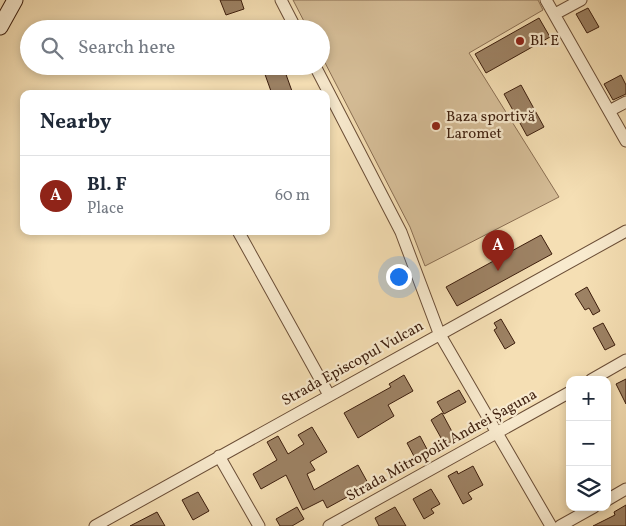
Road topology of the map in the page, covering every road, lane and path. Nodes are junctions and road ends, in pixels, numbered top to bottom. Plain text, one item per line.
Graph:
1 (15, 0) edge
2 (281, 0) edge
3 (546, 0) edge
4 (581, 0) edge
5 (555, 14) junction
6 (291, 20) edge
7 (0, 27) edge
8 (320, 75) edge
9 (327, 90) edge
10 (330, 95) edge
11 (626, 102) edge
12 (609, 111) junction
13 (626, 141) edge
14 (626, 231) edge
15 (240, 235) edge
16 (440, 333) junction
17 (626, 360) edge
18 (598, 376) edge
19 (566, 394) edge
20 (329, 395) junction
21 (498, 432) junction
22 (219, 456) junction
23 (626, 489) edge
24 (611, 498) edge
25 (587, 511) edge
26 (95, 526) edge
27 (259, 526) edge
28 (329, 526) edge
29 (551, 526) edge
30 (560, 526) edge

1 - 7 street
2 - 6 street
3 - 5 street
4 - 5 street
5 - 12 street
8 - 9 street
10 - 16 street
11 - 12 street
12 - 13 street
14 - 16 street, Strada Episcopul Vulcan
15 - 20 street
16 - 20 street, Strada Episcopul Vulcan
16 - 21 street
17 - 18 street
19 - 21 street, Strada Mitropolit Andrei Șaguna
20 - 22 street, Strada Episcopul Vulcan
21 - 28 street, Strada Mitropolit Andrei Șaguna
21 - 29 street
22 - 26 street, Strada Episcopul Vulcan
22 - 27 street
23 - 24 street
25 - 30 street

